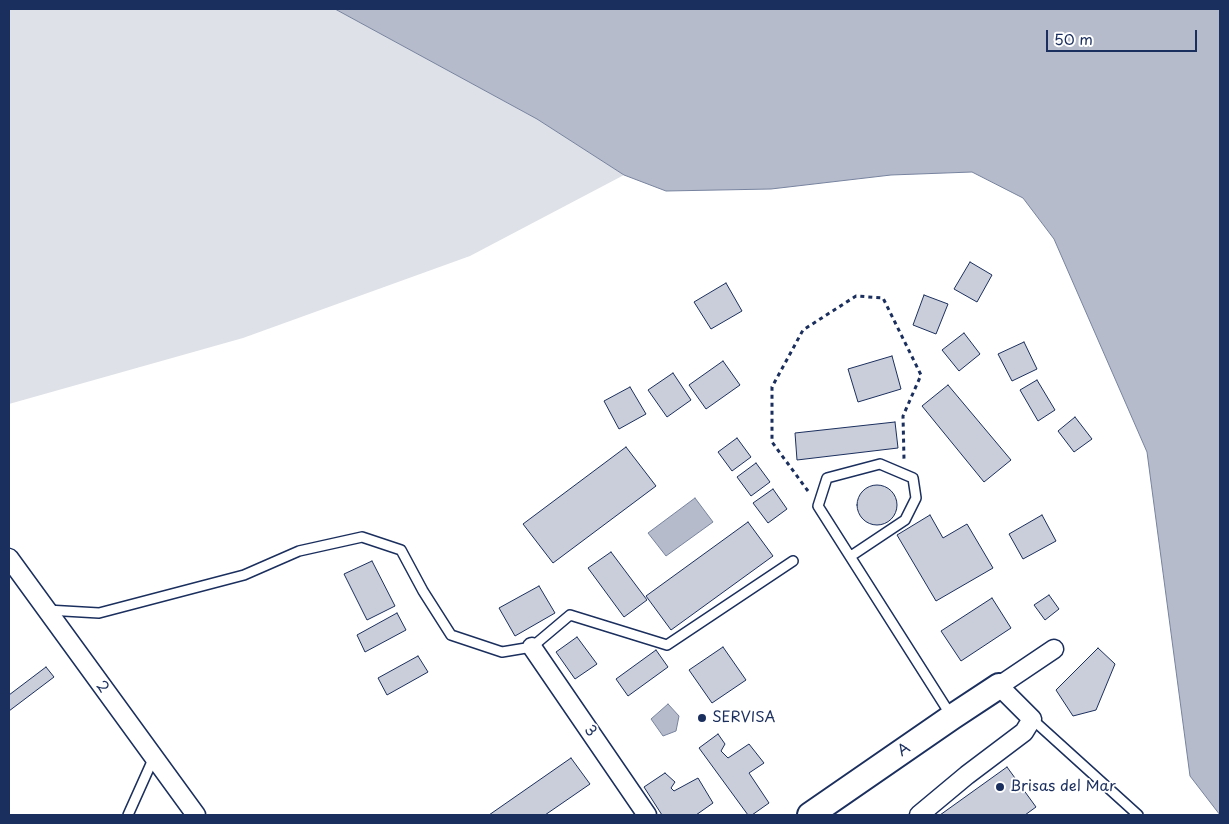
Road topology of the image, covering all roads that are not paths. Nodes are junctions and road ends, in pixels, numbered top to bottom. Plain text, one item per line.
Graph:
1 (851, 556) junction
2 (9, 558) edge
3 (793, 561) dead end
4 (46, 610) junction
5 (532, 647) junction
6 (1054, 649) dead end
7 (999, 686) junction
8 (952, 717) junction
9 (1032, 720) junction
10 (154, 757) junction
11 (128, 815) edge
12 (196, 815) edge
13 (647, 815) edge
14 (810, 815) edge
15 (919, 815) edge
16 (1138, 815) edge

1 - 1 lane
1 - 8 lane
2 - 4 street, 2
3 - 5 lane
4 - 5 lane
4 - 10 street, 2
5 - 13 street, 3
6 - 7 street, A
7 - 8 main road, A
7 - 9 street
8 - 14 main road, A
9 - 15 street
9 - 16 lane
10 - 11 lane
10 - 12 street, 2

